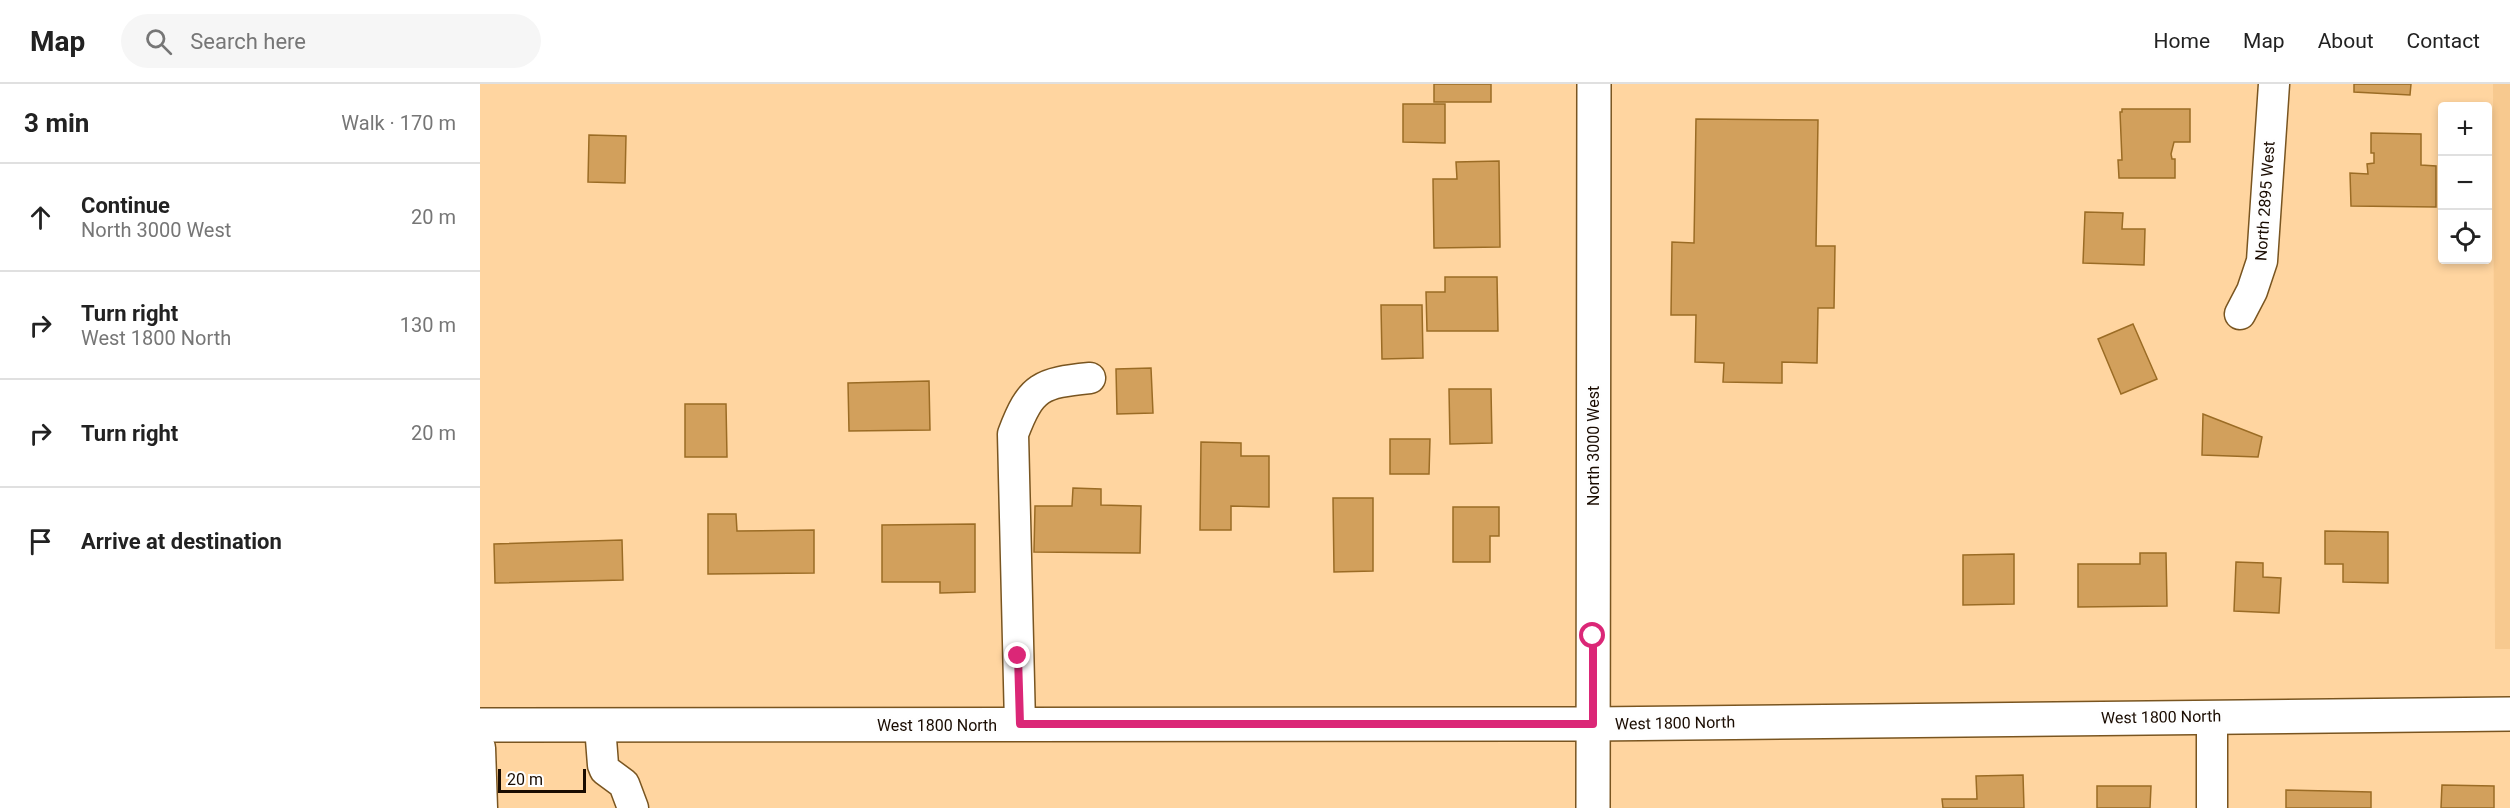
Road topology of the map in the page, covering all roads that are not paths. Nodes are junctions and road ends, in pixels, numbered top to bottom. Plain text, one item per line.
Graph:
1 (1594, 84) edge
2 (2274, 84) edge
3 (2240, 314) dead end
4 (1090, 378) dead end
5 (2510, 714) edge
6 (2212, 717) junction
7 (1020, 724) junction
8 (1593, 724) junction
9 (480, 725) edge
10 (600, 726) junction
11 (480, 748) edge
12 (482, 808) edge
13 (633, 808) edge
14 (1593, 808) edge
15 (2212, 808) edge

1 - 8 main road, North 3000 West
2 - 3 street, North 2895 West
4 - 7 street
5 - 6 main road, West 1800 North
6 - 8 main road, West 1800 North
6 - 15 street
7 - 8 main road, West 1800 North
7 - 10 main road, West 1800 North
8 - 14 main road, North 3000 West
9 - 10 main road, West 1800 North
10 - 13 street
11 - 12 street

